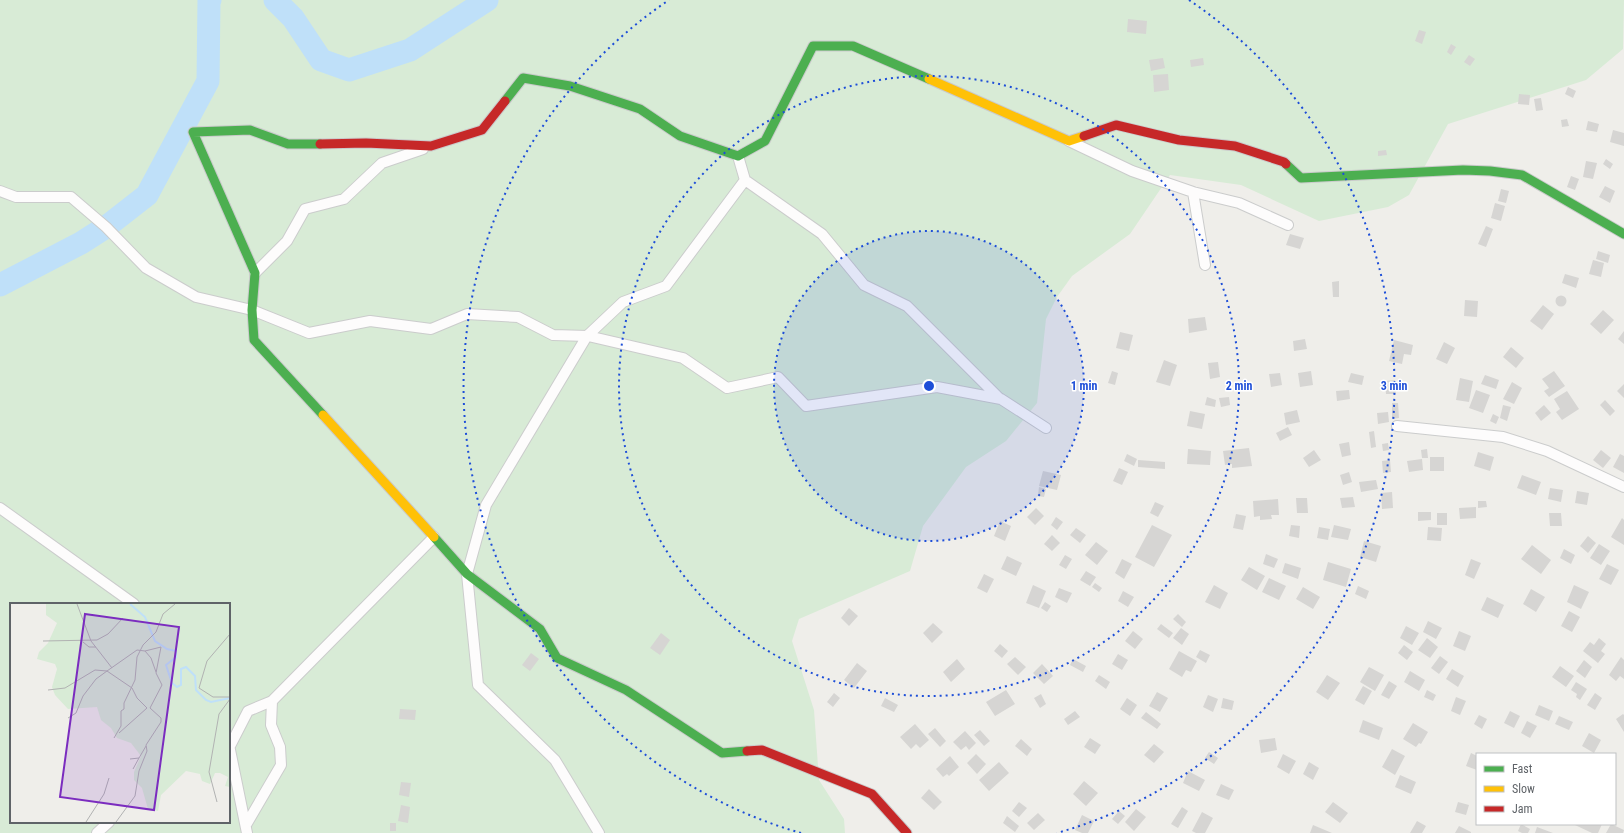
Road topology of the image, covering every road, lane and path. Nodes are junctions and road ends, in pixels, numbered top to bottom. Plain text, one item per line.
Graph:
1 (1069, 141) junction
2 (431, 146) junction
3 (738, 156) junction
4 (745, 180) junction
5 (0, 191) edge
6 (1193, 192) junction
7 (1288, 225) dead end
8 (1624, 234) edge
9 (1205, 265) dead end
10 (255, 273) junction
11 (252, 310) junction
12 (588, 336) junction
13 (1001, 399) junction
14 (1397, 426) dead end
15 (1046, 428) dead end
16 (1624, 487) edge
17 (0, 508) edge
18 (434, 537) junction
19 (466, 574) junction
20 (133, 603) edge
21 (272, 701) junction
22 (230, 745) edge
23 (230, 752) edge
24 (108, 823) edge
25 (247, 829) edge
26 (97, 833) edge
27 (599, 833) edge
28 (907, 833) edge

1 - 3 street
1 - 6 street
1 - 8 street
2 - 3 street
2 - 10 street
2 - 10 street
3 - 4 street
4 - 12 street
4 - 13 street
5 - 11 street
6 - 7 street
6 - 9 street
10 - 11 street
11 - 12 street
11 - 18 street
12 - 13 street
12 - 19 street
13 - 15 street
14 - 16 street
17 - 20 street
18 - 19 street
18 - 21 street
19 - 27 street
19 - 28 street
21 - 22 street
21 - 25 street
23 - 25 street
24 - 26 street

